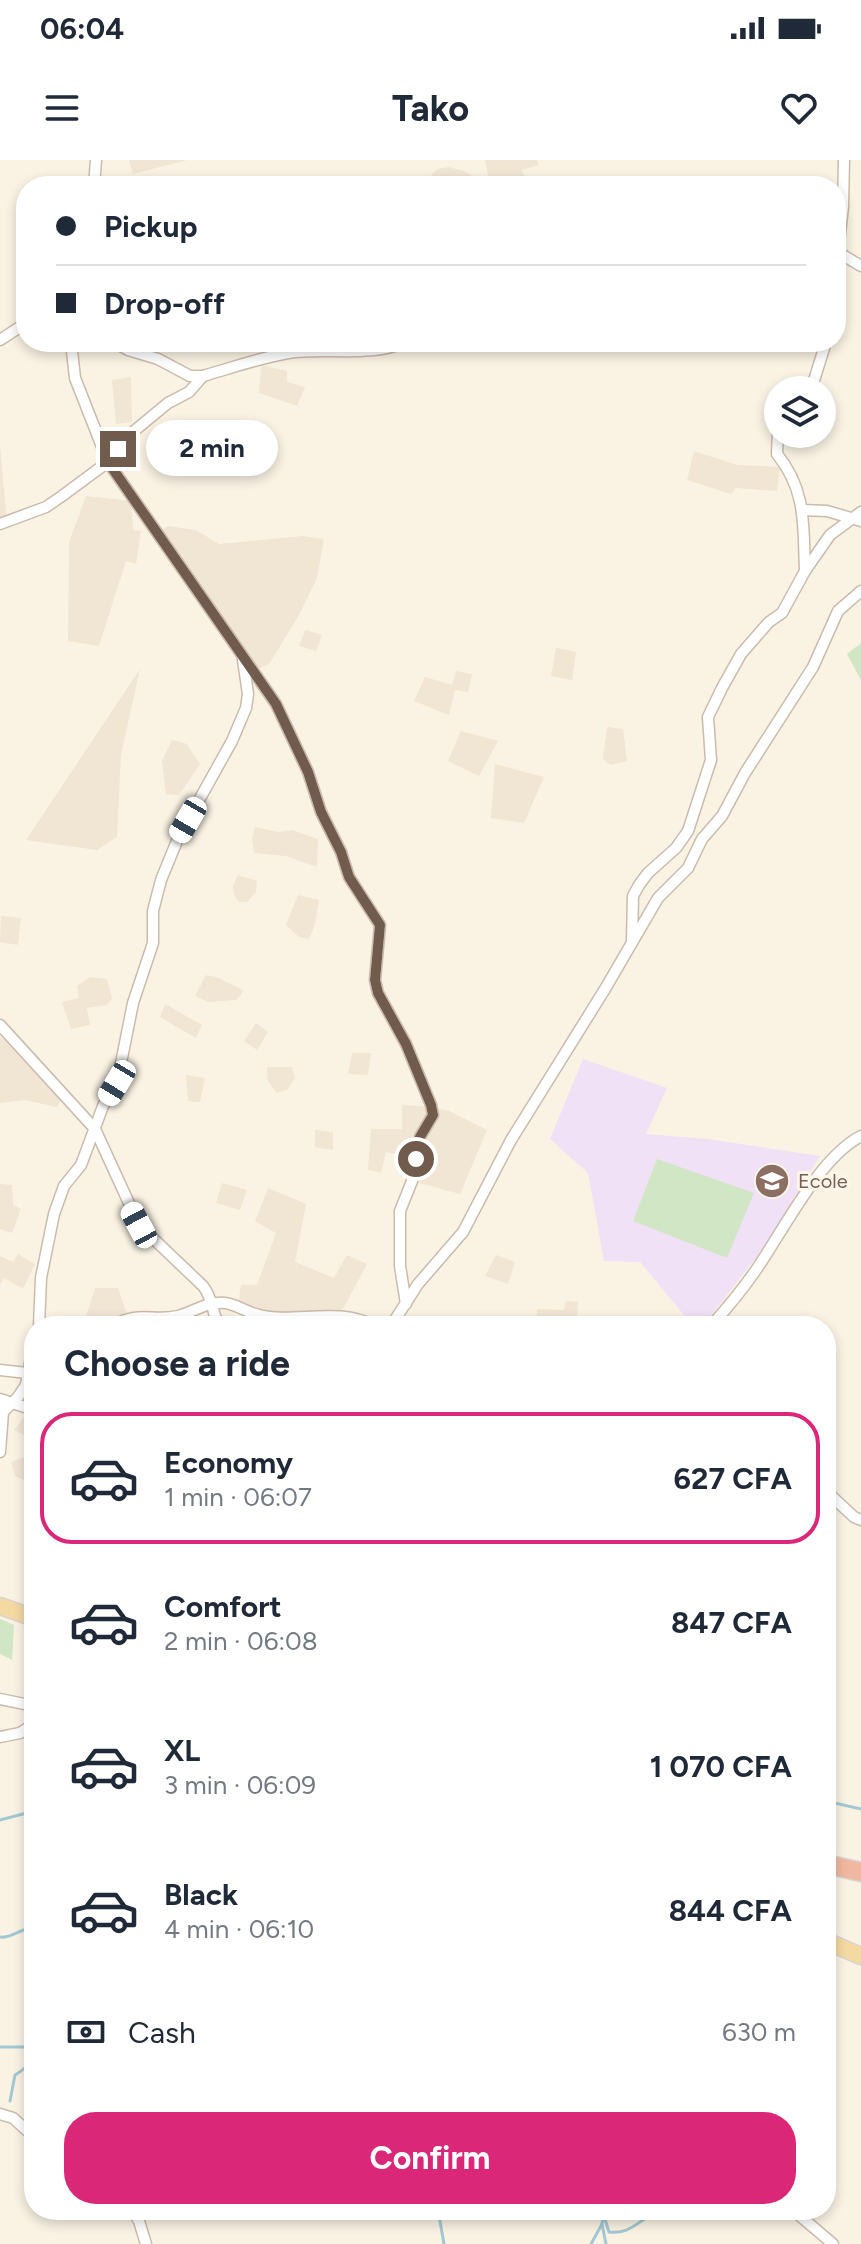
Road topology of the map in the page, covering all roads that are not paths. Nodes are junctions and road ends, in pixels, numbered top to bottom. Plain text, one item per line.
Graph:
1 (72, 352) edge
2 (135, 352) edge
3 (303, 352) edge
4 (823, 352) edge
5 (203, 376) junction
6 (815, 376) edge
7 (777, 448) edge
8 (108, 462) junction
9 (802, 510) junction
10 (858, 517) edge
11 (0, 524) edge
12 (805, 571) junction
13 (861, 591) edge
14 (243, 656) junction
15 (631, 943) junction
16 (0, 1025) edge
17 (95, 1129) junction
18 (861, 1136) edge
19 (213, 1304) junction
20 (406, 1304) junction
21 (39, 1316) edge
22 (178, 1316) edge
23 (217, 1316) edge
24 (261, 1316) edge
25 (398, 1316) edge
26 (719, 1316) edge
27 (0, 1370) edge
28 (24, 1371) edge
29 (24, 1387) edge
30 (12, 1401) junction
31 (24, 1406) edge
32 (0, 1452) edge
33 (836, 1500) edge
34 (861, 1520) edge
35 (0, 1606) edge
36 (24, 1614) edge
37 (0, 1699) edge
38 (24, 1704) edge
39 (24, 1730) edge
40 (0, 1737) edge
41 (836, 1867) edge
42 (861, 1874) edge
43 (836, 1945) edge
44 (861, 1956) edge
45 (0, 2114) edge
46 (24, 2128) edge
47 (138, 2220) edge
48 (805, 2220) edge
49 (146, 2244) edge
50 (833, 2244) edge

1 - 8 street
2 - 5 street
3 - 5 street
4 - 6 street
5 - 8 street
7 - 9 street
8 - 11 street
8 - 14 street
9 - 10 street
9 - 12 street
10 - 12 street
12 - 15 street
13 - 15 street
14 - 17 street
14 - 20 street
15 - 20 street
16 - 17 street
17 - 19 street
17 - 21 street
18 - 26 street
19 - 22 street
19 - 23 street
19 - 24 street
20 - 25 street
27 - 28 street
29 - 30 street
30 - 31 street
30 - 32 street
33 - 34 street
35 - 36 main road
37 - 38 street
39 - 40 street
41 - 42 highway
43 - 44 main road
45 - 46 street
47 - 49 street
48 - 50 street

